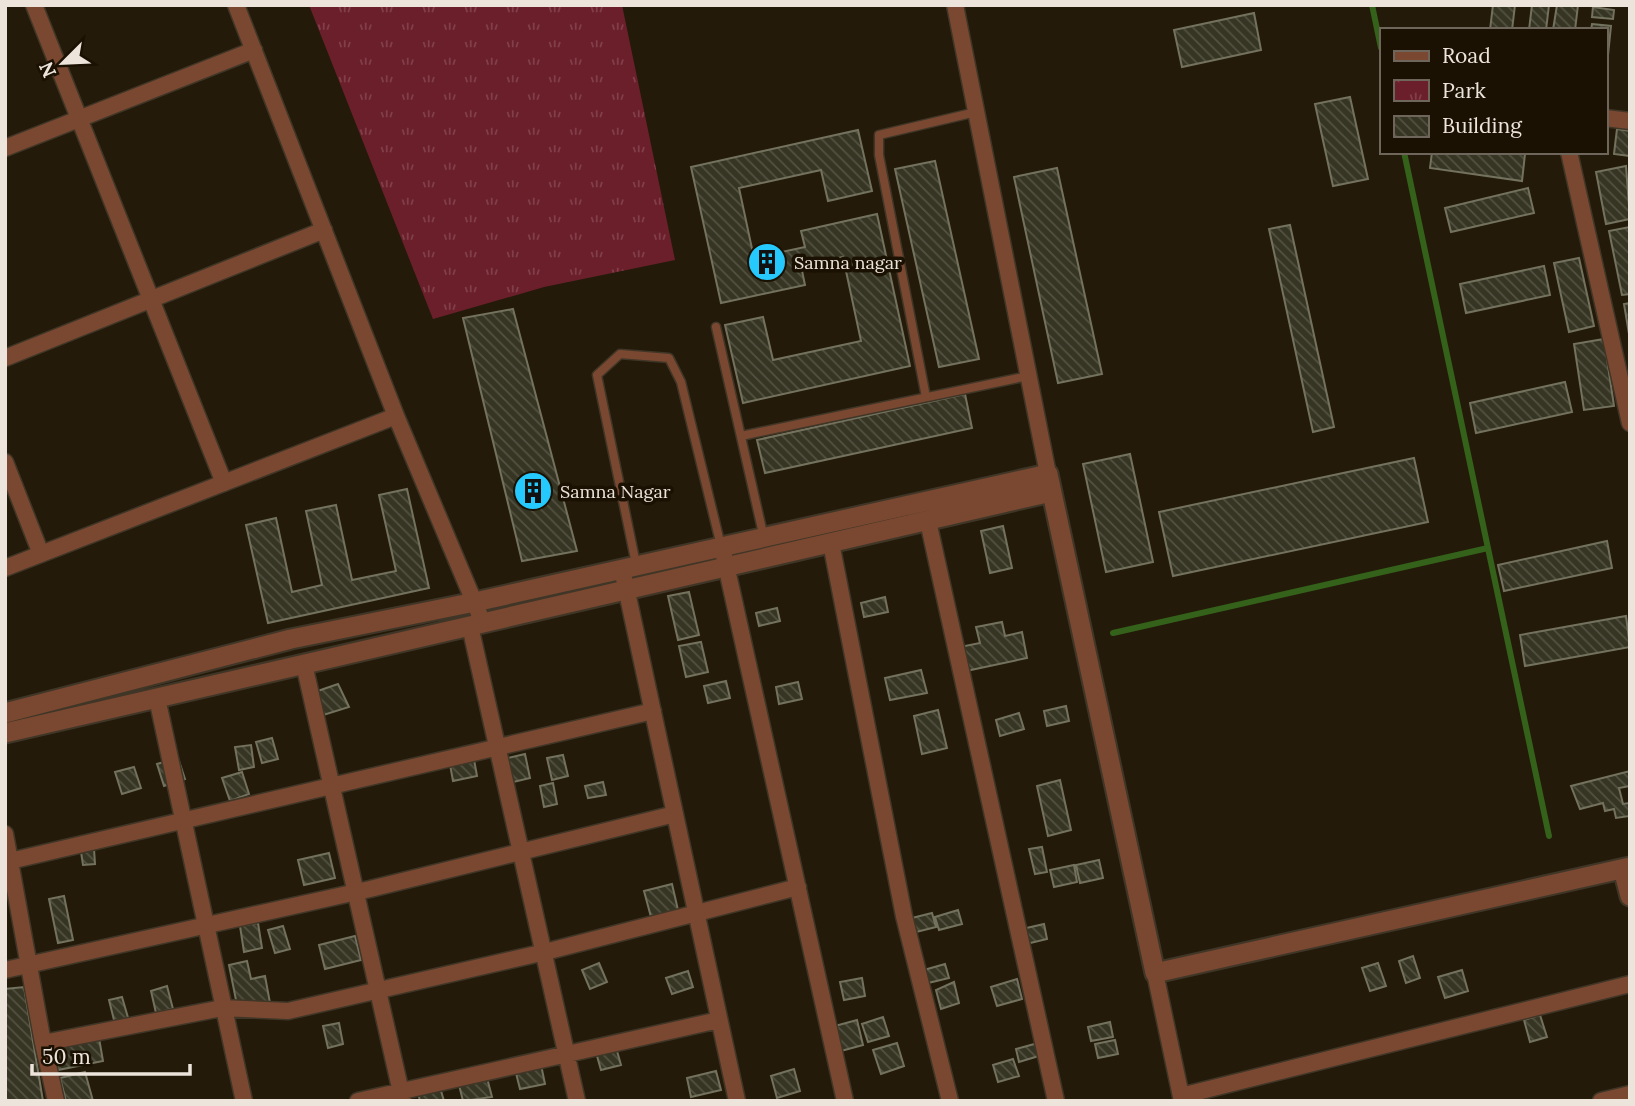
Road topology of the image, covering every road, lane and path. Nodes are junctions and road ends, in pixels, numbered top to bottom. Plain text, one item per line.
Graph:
1 (34, 5) edge
2 (236, 5) edge
3 (955, 5) edge
4 (254, 50) junction
5 (976, 112) junction
6 (1607, 118) edge
7 (79, 119) junction
8 (1630, 121) edge
9 (5, 148) edge
10 (1570, 154) edge
11 (324, 230) junction
12 (151, 300) junction
13 (716, 327) dead end
14 (5, 358) edge
15 (1028, 376) junction
16 (926, 397) junction
17 (396, 416) junction
18 (1630, 423) edge
19 (741, 436) junction
20 (5, 461) edge
21 (223, 483) junction
22 (1049, 483) junction
23 (928, 521) junction
24 (764, 538) junction
25 (831, 543) junction
26 (722, 547) junction
27 (41, 554) junction
28 (727, 567) junction
29 (5, 568) edge
30 (629, 568) junction
31 (626, 590) junction
32 (475, 602) junction
33 (476, 624) junction
34 (304, 664) junction
35 (157, 698) junction
36 (653, 711) junction
37 (5, 713) edge
38 (5, 733) edge
39 (498, 747) junction
40 (332, 786) junction
41 (675, 814) junction
42 (184, 820) junction
43 (5, 834) edge
44 (521, 852) junction
45 (10, 861) junction
46 (1626, 868) edge
47 (798, 887) junction
48 (355, 892) junction
49 (1630, 897) edge
50 (696, 912) junction
51 (205, 926) junction
52 (545, 953) junction
53 (31, 964) junction
54 (5, 970) edge
55 (1155, 973) junction
56 (1630, 984) edge
57 (379, 990) junction
58 (222, 1008) junction
59 (719, 1020) junction
60 (43, 1043) junction
61 (566, 1054) junction
62 (1630, 1094) edge
63 (402, 1096) edge
64 (1182, 1098) edge
65 (56, 1101) edge
66 (244, 1101) edge
67 (358, 1101) edge
68 (577, 1101) edge
69 (737, 1101) edge
70 (845, 1101) edge
71 (950, 1101) edge
72 (1056, 1101) edge
73 (1601, 1101) edge

1 - 7 street
2 - 4 street
3 - 5 street
4 - 7 street
4 - 11 street
5 - 15 street
5 - 16 lane
6 - 8 street
7 - 9 street
7 - 12 street
10 - 18 street
11 - 12 street
11 - 17 street
12 - 14 street
12 - 21 street
13 - 19 lane
15 - 16 lane
15 - 22 street
16 - 19 lane
17 - 21 street
17 - 32 street
19 - 24 lane
20 - 27 street
21 - 27 street
22 - 23 street
22 - 24 street
22 - 55 street
23 - 25 street
23 - 72 street
24 - 26 street
25 - 28 street
25 - 71 street
26 - 28 street
26 - 30 street
26 - 30 lane
27 - 29 street
28 - 31 street
28 - 47 street
30 - 31 street
30 - 32 street
31 - 33 street
31 - 36 street
32 - 33 street
32 - 37 street
33 - 34 street
33 - 39 street
34 - 35 street
34 - 40 street
35 - 38 street
35 - 42 street
36 - 39 street
36 - 41 street
39 - 40 street
39 - 44 street
40 - 42 street
40 - 48 street
41 - 44 street
41 - 50 street
42 - 45 street
42 - 51 street
43 - 45 street
44 - 48 street
44 - 52 street
45 - 53 street
46 - 49 street
46 - 55 street
47 - 50 street
47 - 70 street
48 - 51 street
48 - 57 street
50 - 52 street
50 - 59 street
51 - 53 street
51 - 58 street
52 - 57 street
52 - 61 street
53 - 54 street
53 - 60 street
55 - 64 street
56 - 64 street
57 - 58 street
57 - 63 street
58 - 60 street
58 - 66 street
59 - 61 street
59 - 69 street
60 - 65 street
61 - 63 street
61 - 68 street
62 - 73 street
63 - 67 street

